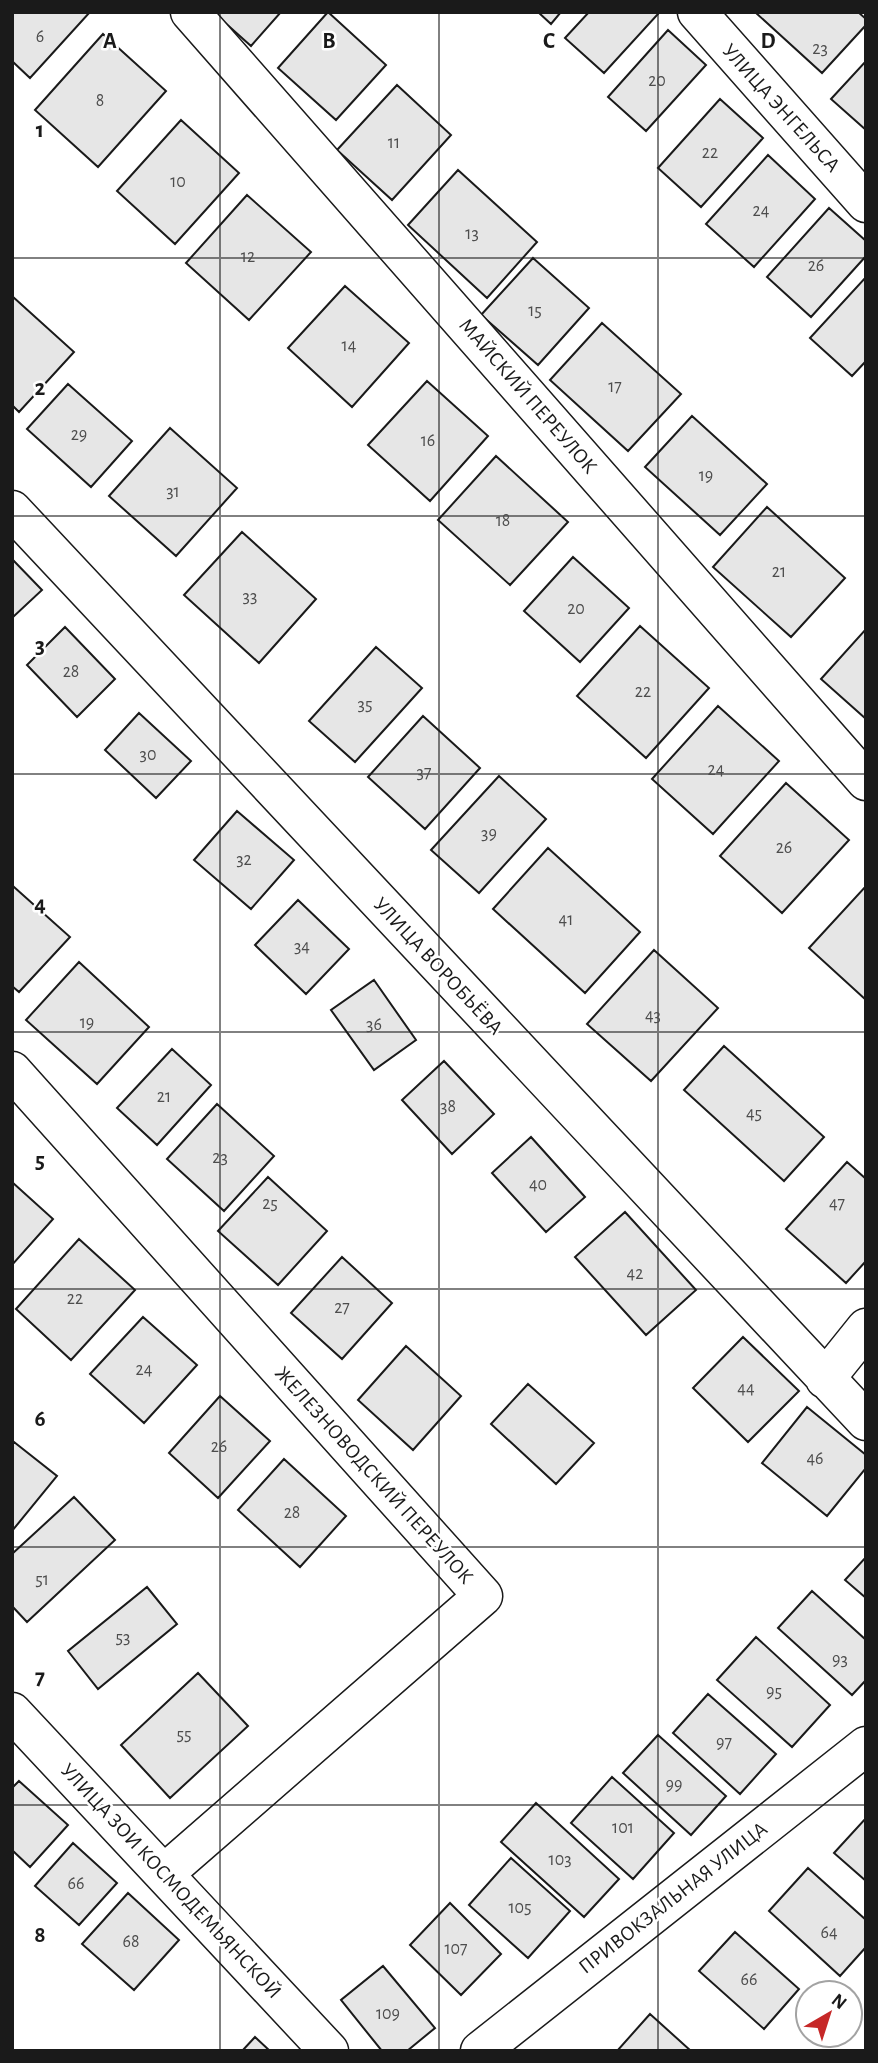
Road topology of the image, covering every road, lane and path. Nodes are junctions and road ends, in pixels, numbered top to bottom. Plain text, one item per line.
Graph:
1 (190, 12) edge
2 (696, 12) edge
3 (866, 203) edge
4 (12, 510) edge
5 (866, 781) edge
6 (12, 1071) edge
7 (866, 1328) edge
8 (825, 1379) junction
9 (866, 1420) edge
10 (12, 1712) edge
11 (866, 1746) edge
12 (165, 1873) junction
13 (330, 2051) edge
14 (480, 2051) edge

1 - 5 street, МАЙСКИЙ ПЕРЕУЛОК
2 - 3 street, УЛИЦА ЭНГЕЛЬСА
4 - 8 street, УЛИЦА ВОРОБЬЁВА
6 - 12 street, ЖЕЛЕЗНОВОДСКИЙ ПЕРЕУЛОК
7 - 8 street
8 - 9 street, УЛИЦА ВОРОБЬЁВА
10 - 12 street, УЛИЦА ЗОИ КОСМОДЕМЬЯНСКОЙ
11 - 14 street, ПРИВОКЗАЛЬНАЯ УЛИЦА
12 - 13 street, УЛИЦА ЗОИ КОСМОДЕМЬЯНСКОЙ

